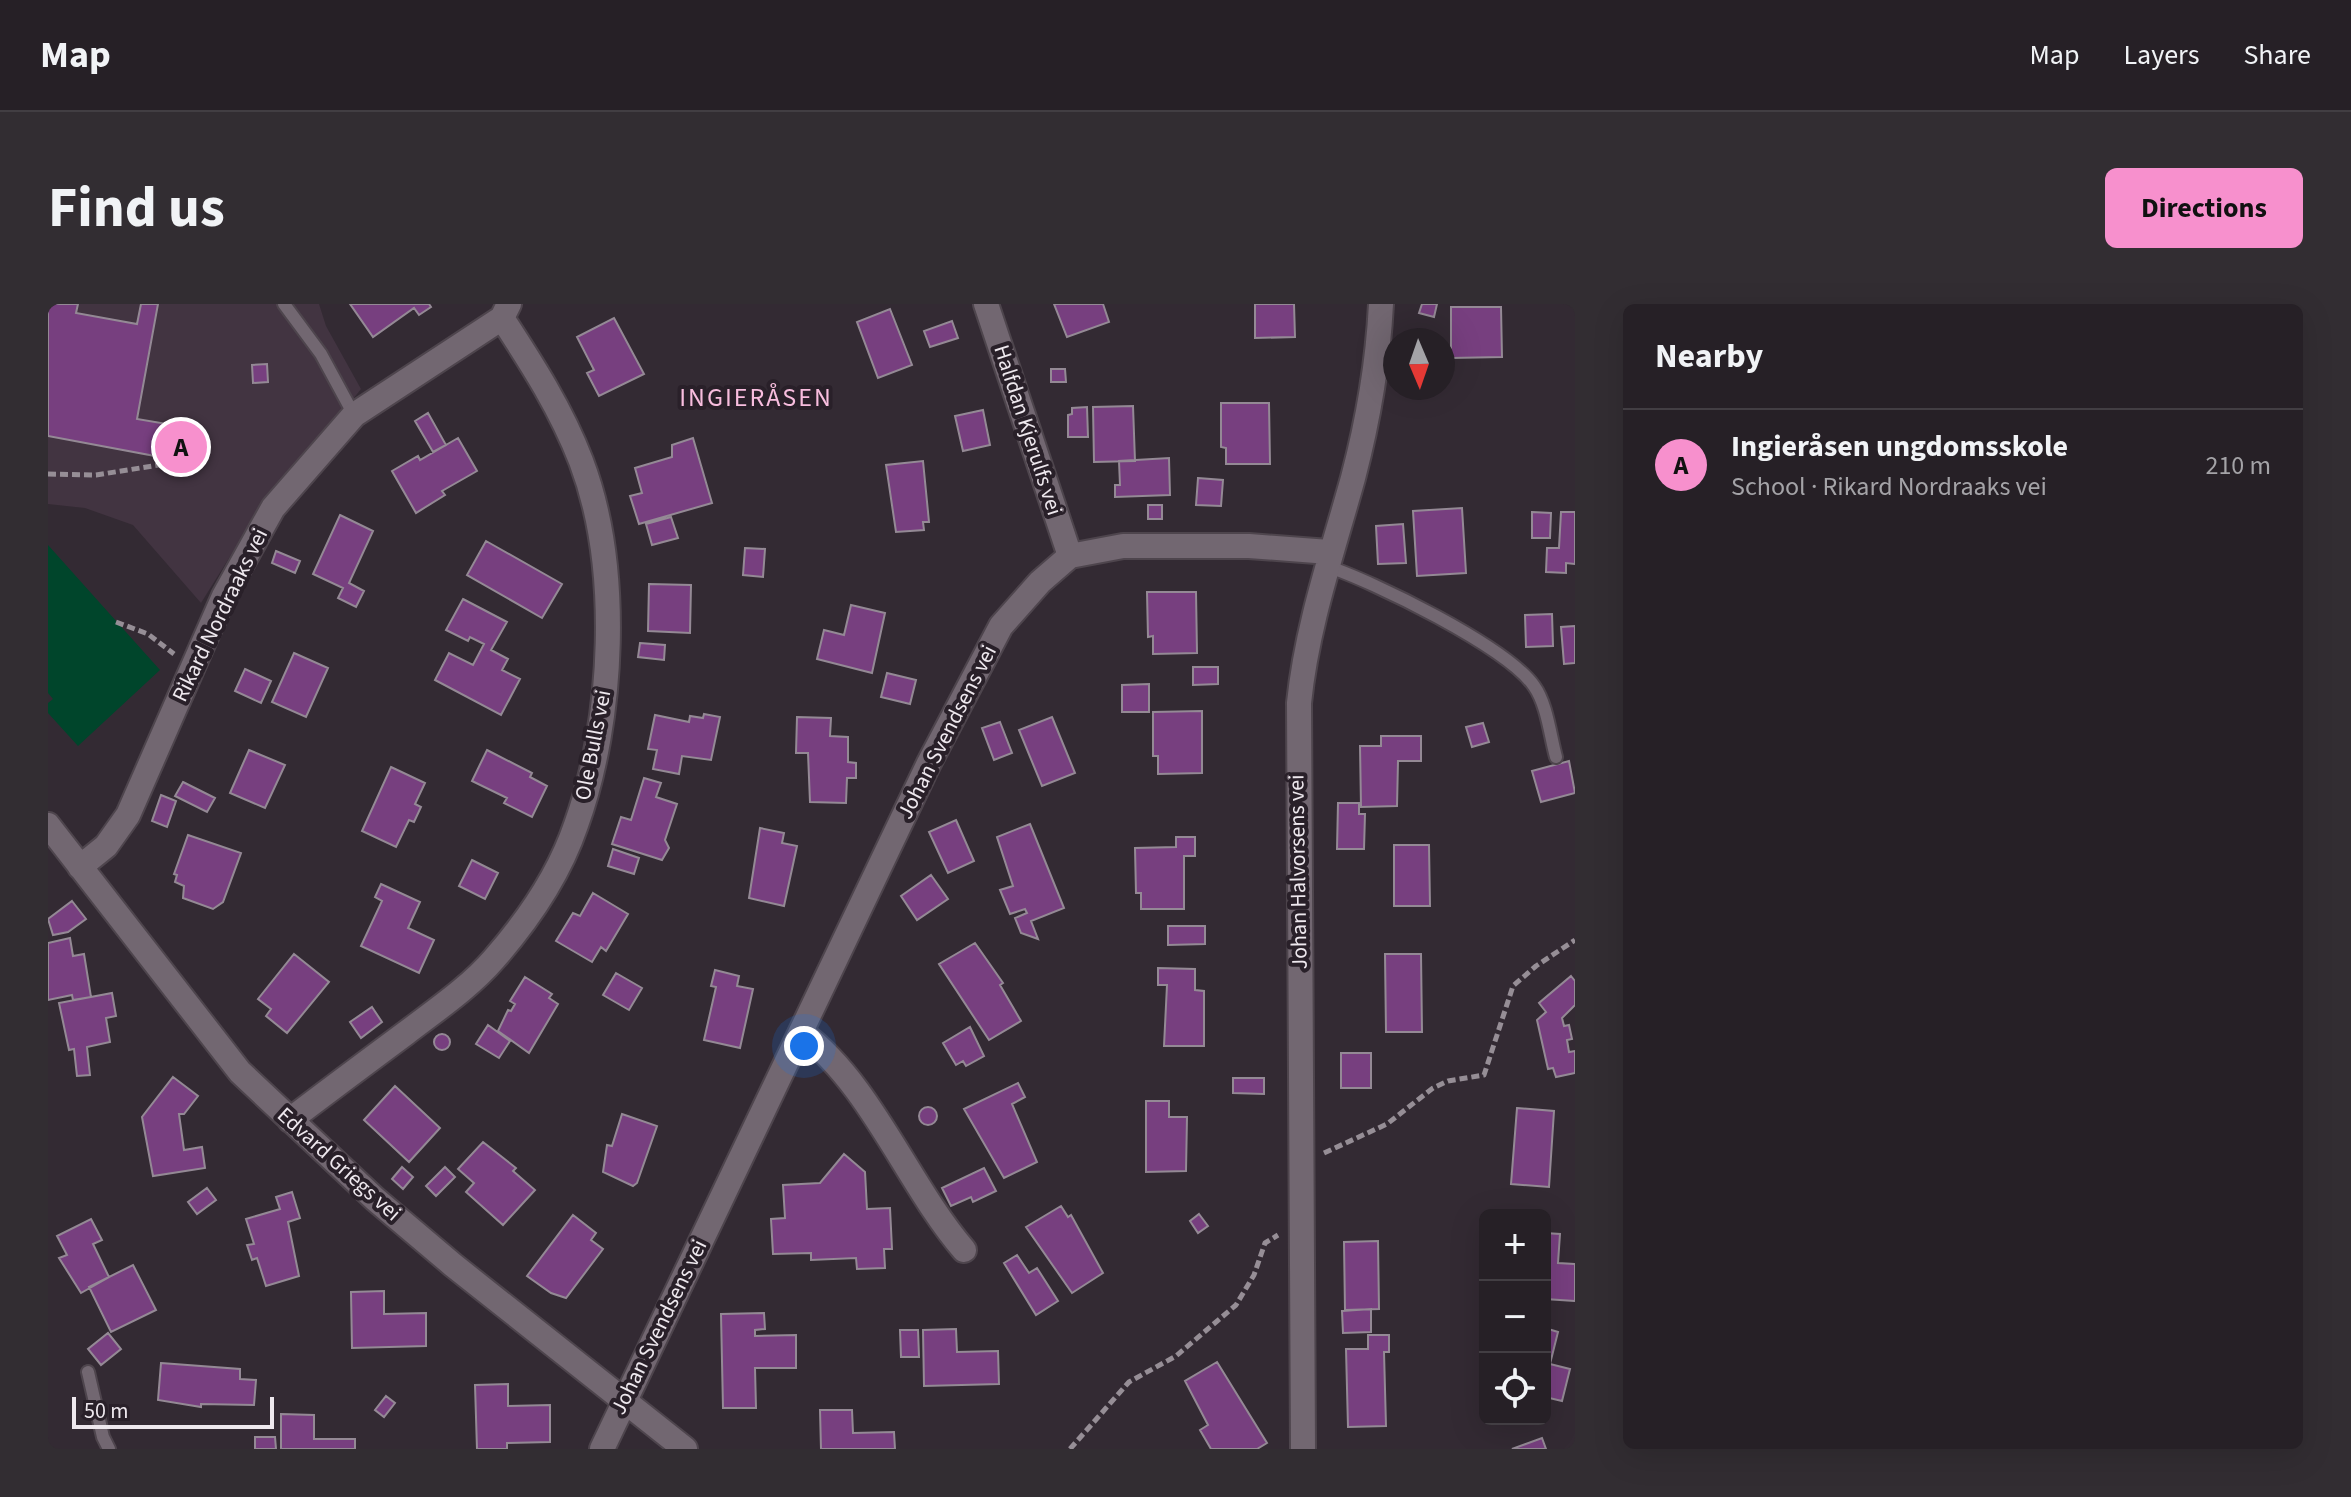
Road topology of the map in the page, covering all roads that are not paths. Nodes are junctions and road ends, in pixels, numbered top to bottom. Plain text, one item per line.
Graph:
1 (284, 304) edge
2 (986, 304) edge
3 (1381, 304) edge
4 (505, 311) edge
5 (354, 415) junction
6 (1070, 556) junction
7 (1328, 559) junction
8 (1556, 757) dead end
9 (48, 825) edge
10 (80, 867) junction
11 (802, 1033) junction
12 (290, 1120) junction
13 (964, 1250) dead end
14 (88, 1372) dead end
15 (622, 1401) junction
16 (109, 1449) edge
17 (602, 1449) edge
18 (685, 1449) edge
19 (1303, 1449) edge

1 - 5 lane
2 - 6 street, Halfdan Kjerulfs vei
3 - 7 street, Johan Halvorsens vei
4 - 5 street, Rikard Nordraaks vei
4 - 12 street, Ole Bulls vei
5 - 10 street, Rikard Nordraaks vei
6 - 7 street
6 - 11 street, Johan Svendsens vei
7 - 8 lane
7 - 19 street, Johan Halvorsens vei
9 - 10 street, Edvard Griegs vei
10 - 12 street, Edvard Griegs vei
11 - 13 street
11 - 15 street, Johan Svendsens vei
12 - 15 street, Edvard Griegs vei
14 - 16 lane
15 - 17 street, Johan Svendsens vei
15 - 18 street, Edvard Griegs vei

